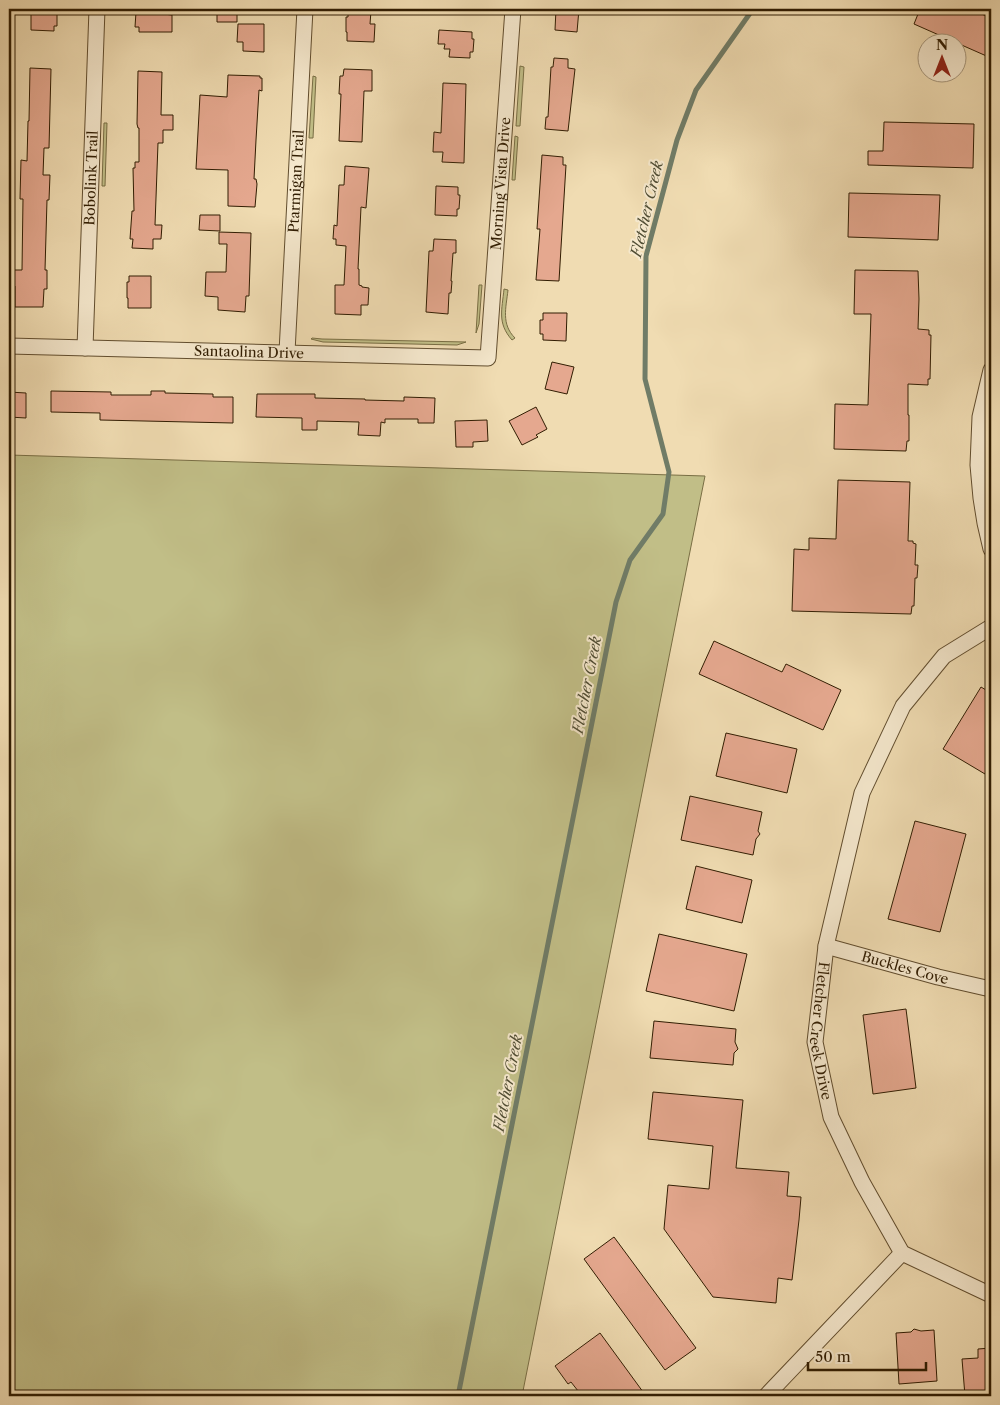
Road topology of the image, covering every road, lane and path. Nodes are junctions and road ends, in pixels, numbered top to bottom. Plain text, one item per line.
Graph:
1 (97, 9) edge
2 (305, 9) edge
3 (513, 9) edge
4 (9, 346) edge
5 (85, 348) junction
6 (287, 352) junction
7 (488, 358) joint
8 (991, 370) edge
9 (991, 549) edge
10 (991, 627) edge
11 (826, 946) junction
12 (986, 988) dead end
13 (902, 1253) junction
14 (991, 1295) edge
15 (766, 1396) edge

1 - 5 street, Bobolink Trail
2 - 6 street, Ptarmigan Trail
3 - 7 street, Morning Vista Drive
4 - 5 street, Santaolina Drive
5 - 6 street, Santaolina Drive
6 - 7 street, Santaolina Drive
8 - 9 street
10 - 11 street, Fletcher Creek Drive
11 - 12 street, Buckles Cove
11 - 13 street, Fletcher Creek Drive
13 - 14 street
13 - 15 street

